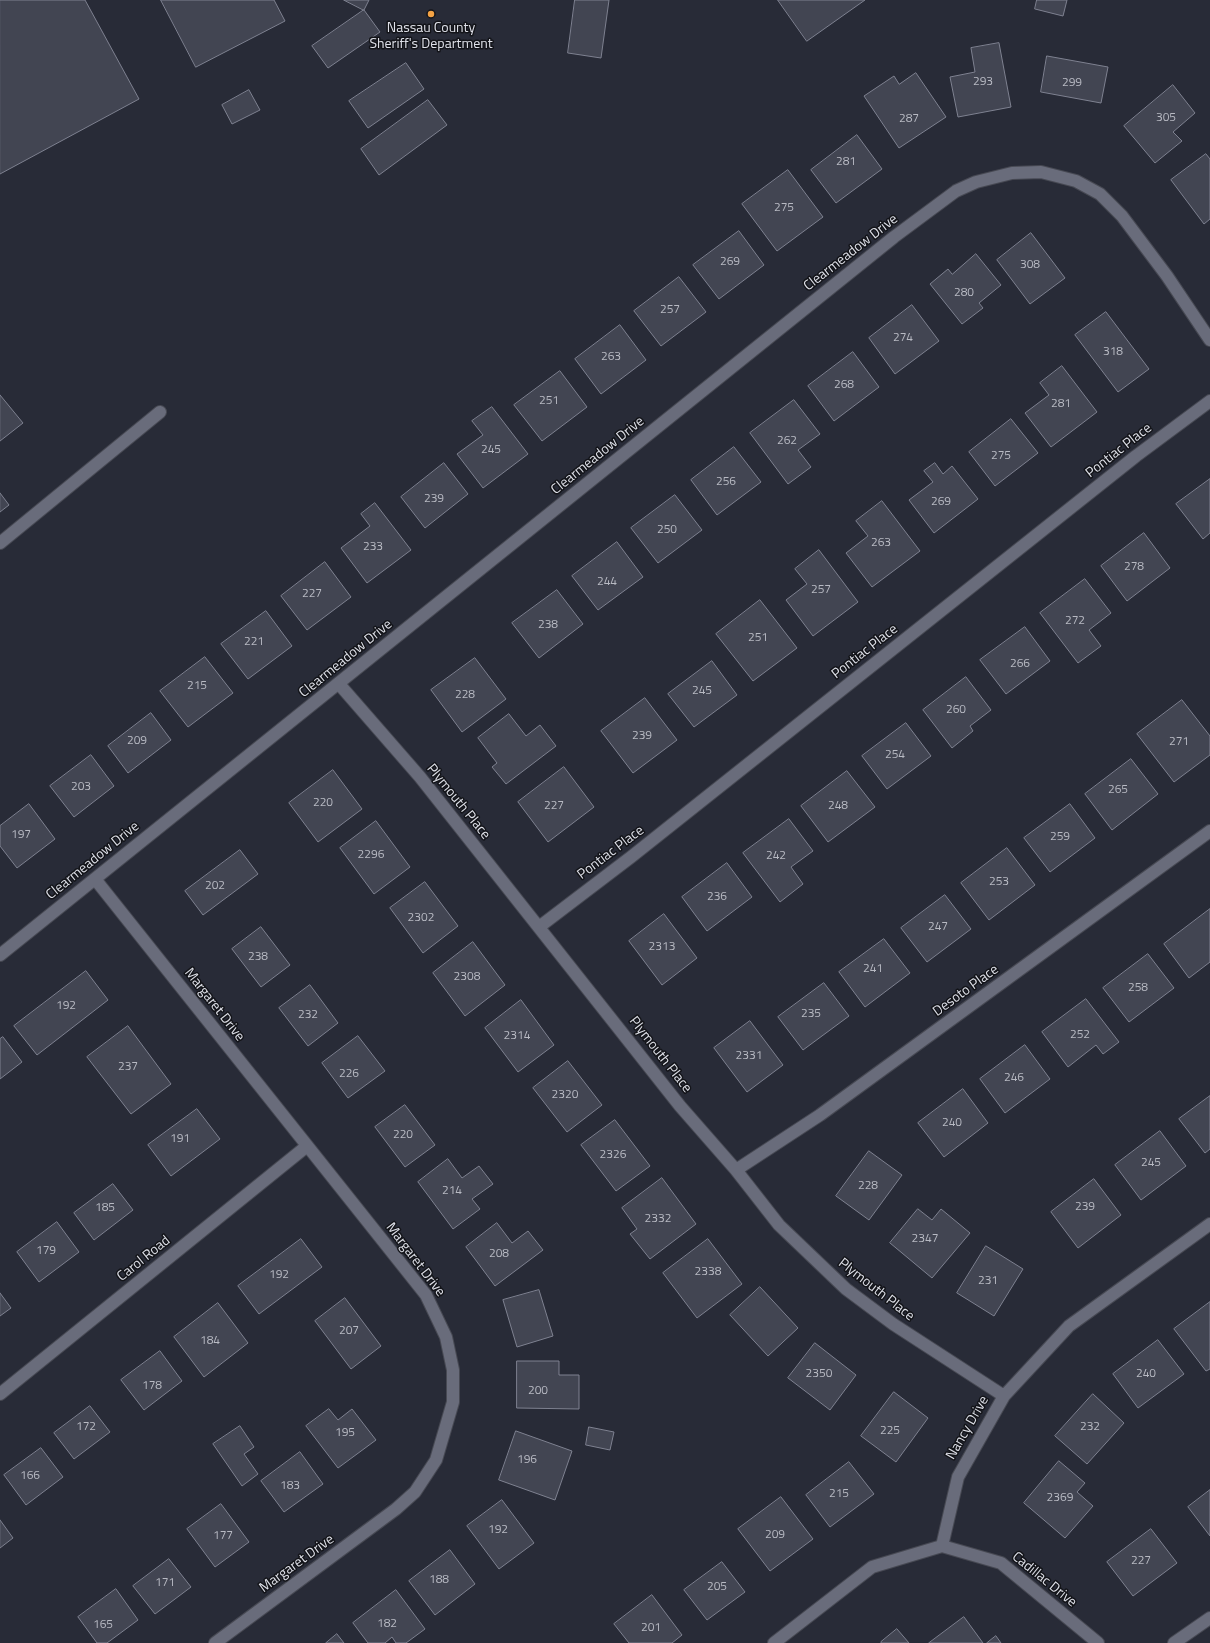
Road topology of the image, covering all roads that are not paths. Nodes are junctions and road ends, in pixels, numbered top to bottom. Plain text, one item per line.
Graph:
1 (1210, 340) edge
2 (1210, 401) edge
3 (160, 412) dead end
4 (0, 543) edge
5 (339, 684) junction
6 (1210, 831) edge
7 (95, 879) junction
8 (539, 927) junction
9 (0, 955) edge
10 (307, 1146) junction
11 (736, 1170) junction
12 (1210, 1224) edge
13 (0, 1394) edge
14 (1004, 1396) junction
15 (942, 1546) junction
16 (1210, 1618) edge
17 (215, 1643) edge
18 (774, 1643) edge
19 (1098, 1643) edge
20 (1174, 1643) edge

1 - 5 street, Clearmeadow Drive
2 - 8 street, Pontiac Place
3 - 4 street
5 - 7 street, Clearmeadow Drive
5 - 8 street, Plymouth Place
6 - 11 street, Desoto Place
7 - 9 street, Clearmeadow Drive
7 - 10 street, Margaret Drive
8 - 11 street, Plymouth Place
10 - 13 street, Carol Road
10 - 17 street, Margaret Drive
11 - 14 street, Plymouth Place
12 - 14 street, Nancy Drive
14 - 15 street, Nancy Drive
15 - 18 street
15 - 19 street, Cadillac Drive
16 - 20 street

